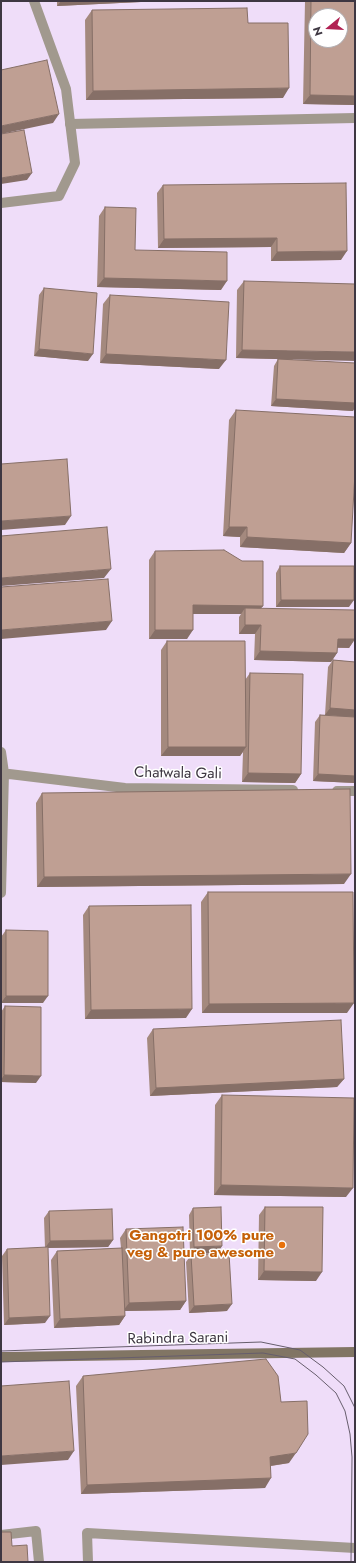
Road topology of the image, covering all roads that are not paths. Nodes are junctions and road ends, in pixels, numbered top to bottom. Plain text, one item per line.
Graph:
1 (34, 1) edge
2 (355, 118) edge
3 (70, 124) junction
4 (1, 203) edge
5 (1, 752) edge
6 (2, 773) edge
7 (299, 790) edge
8 (323, 791) edge
9 (355, 791) edge
10 (1, 893) edge
11 (355, 1352) edge
12 (1, 1357) edge
13 (1, 1535) edge
14 (355, 1548) edge
15 (39, 1562) edge
16 (88, 1562) edge

1 - 3 street
2 - 3 street
3 - 4 street
5 - 6 street
6 - 7 street, Chatwala Gali
6 - 10 street
8 - 9 street
11 - 12 main road, Rabindra Sarani
13 - 15 street
14 - 16 street

